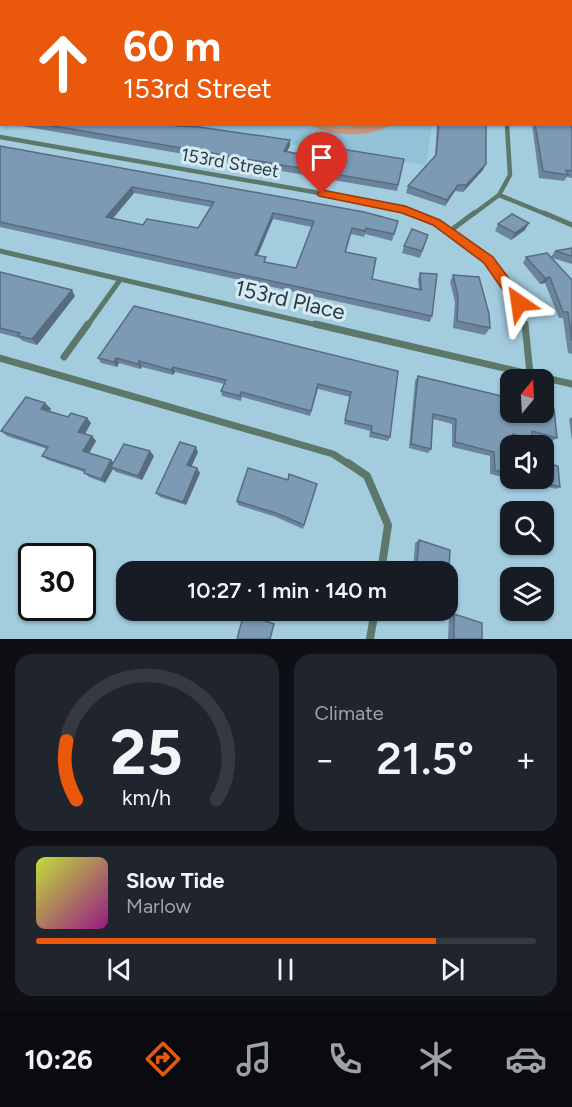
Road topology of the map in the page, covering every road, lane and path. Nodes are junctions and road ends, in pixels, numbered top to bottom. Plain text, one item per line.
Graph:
1 (507, 126) edge
2 (0, 137) edge
3 (499, 195) junction
4 (572, 225) edge
5 (450, 231) junction
6 (0, 251) edge
7 (120, 280) junction
8 (64, 357) dead end
9 (0, 358) edge
10 (508, 369) edge
11 (530, 369) edge
12 (554, 380) edge
13 (572, 384) edge
14 (383, 561) edge
15 (373, 621) edge
16 (370, 639) edge

1 - 3 street
2 - 5 street, 153rd Street
3 - 4 street
3 - 5 street
5 - 11 street, 153rd Street
6 - 7 street, 153rd Place
7 - 8 street
7 - 10 street, 153rd Place
9 - 14 street
12 - 13 street, 153rd Place
15 - 16 street

